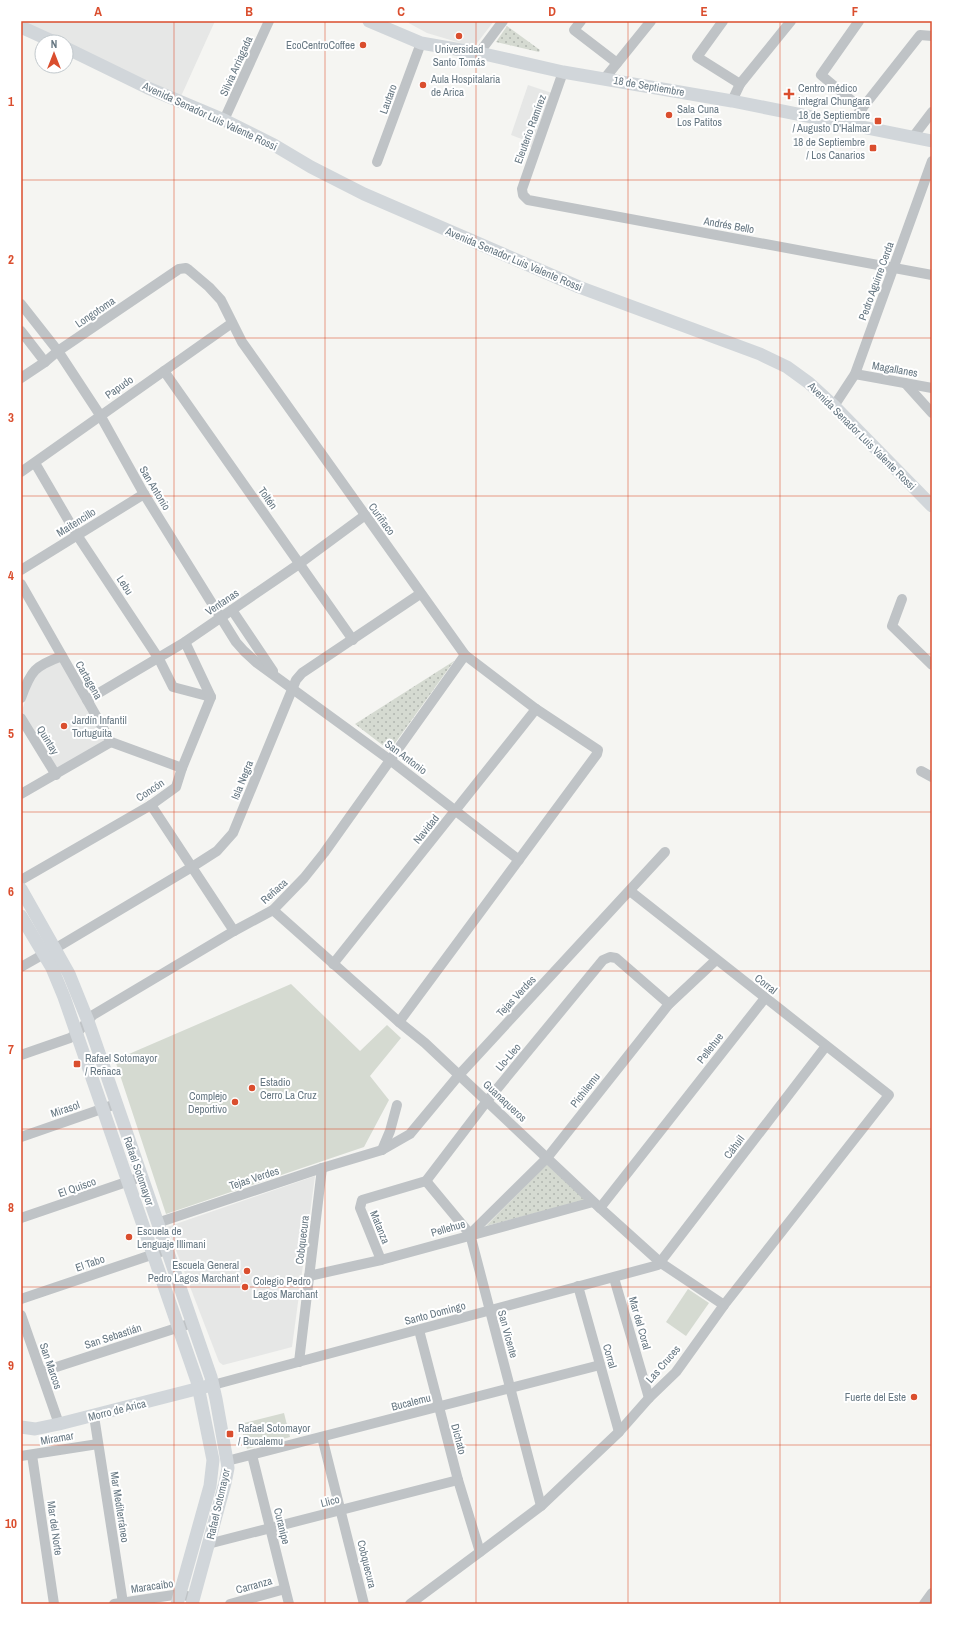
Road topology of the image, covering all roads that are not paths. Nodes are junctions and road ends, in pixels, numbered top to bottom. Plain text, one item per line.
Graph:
1 (269, 21) edge
2 (370, 21) edge
3 (390, 21) edge
4 (503, 21) edge
5 (581, 21) edge
6 (651, 21) edge
7 (723, 21) edge
8 (791, 21) edge
9 (859, 21) edge
10 (21, 27) edge
11 (36, 34) edge
12 (932, 36) edge
13 (416, 41) junction
14 (74, 52) edge
15 (479, 54) junction
16 (617, 63) junction
17 (563, 72) junction
18 (605, 78) junction
19 (740, 84) junction
20 (732, 101) junction
21 (862, 109) junction
22 (932, 112) edge
23 (224, 120) junction
24 (850, 125) junction
25 (913, 137) junction
26 (932, 141) edge
27 (932, 160) edge
28 (377, 162) dead end
29 (523, 195) joint
30 (894, 267) junction
31 (184, 268) joint
32 (932, 275) edge
33 (21, 304) edge
34 (232, 323) junction
35 (21, 332) edge
36 (58, 351) junction
37 (45, 362) junction
38 (164, 371) junction
39 (854, 374) junction
40 (21, 378) edge
41 (905, 383) junction
42 (932, 388) edge
43 (834, 406) junction
44 (932, 413) edge
45 (100, 415) junction
46 (35, 463) junction
47 (21, 472) edge
48 (144, 494) junction
49 (932, 506) edge
50 (364, 516) junction
51 (77, 535) junction
52 (299, 564) junction
53 (21, 570) edge
54 (21, 584) edge
55 (420, 594) junction
56 (902, 598) dead end
57 (232, 610) junction
58 (222, 617) junction
59 (353, 640) junction
60 (185, 642) junction
61 (465, 655) junction
62 (62, 656) junction
63 (159, 659) junction
64 (932, 665) edge
65 (276, 676) junction
66 (292, 688) junction
67 (211, 697) junction
68 (21, 698) edge
69 (87, 700) junction
70 (536, 709) junction
71 (21, 718) edge
72 (111, 742) junction
73 (390, 760) junction
74 (182, 768) junction
75 (921, 771) dead end
76 (56, 775) junction
77 (932, 777) edge
78 (21, 794) edge
79 (152, 805) junction
80 (456, 811) junction
81 (664, 852) dead end
82 (519, 860) junction
83 (192, 867) junction
84 (21, 880) edge
85 (21, 889) edge
86 (630, 891) junction
87 (273, 910) junction
88 (21, 916) edge
89 (234, 931) junction
90 (56, 948) junction
91 (44, 954) junction
92 (716, 960) junction
93 (333, 964) junction
94 (21, 967) edge
95 (765, 998) junction
96 (669, 1004) junction
97 (88, 1021) junction
98 (399, 1022) junction
99 (77, 1033) junction
100 (826, 1046) junction
101 (21, 1055) edge
102 (459, 1075) junction
103 (889, 1095) joint
104 (487, 1100) junction
105 (116, 1104) junction
106 (397, 1105) dead end
107 (103, 1109) junction
108 (21, 1137) edge
109 (382, 1150) junction
110 (547, 1158) junction
111 (322, 1168) junction
112 (141, 1178) junction
113 (426, 1181) junction
114 (128, 1182) junction
115 (597, 1205) junction
116 (21, 1218) edge
117 (157, 1222) junction
118 (470, 1234) junction
119 (166, 1250) junction
120 (153, 1254) junction
121 (381, 1260) junction
122 (661, 1263) junction
123 (309, 1276) junction
124 (614, 1278) junction
125 (578, 1286) junction
126 (21, 1299) edge
127 (724, 1305) junction
128 (490, 1311) junction
129 (21, 1315) edge
130 (192, 1323) junction
131 (179, 1327) junction
132 (419, 1330) junction
133 (299, 1362) junction
134 (600, 1365) junction
135 (41, 1372) junction
136 (213, 1385) junction
137 (199, 1389) junction
138 (510, 1389) junction
139 (649, 1398) junction
140 (439, 1407) junction
141 (94, 1416) junction
142 (59, 1424) junction
143 (21, 1427) edge
144 (619, 1432) junction
145 (322, 1437) junction
146 (98, 1444) junction
147 (32, 1455) junction
148 (252, 1455) junction
149 (21, 1456) edge
150 (227, 1461) junction
151 (458, 1480) junction
152 (541, 1506) junction
153 (341, 1510) junction
154 (270, 1528) junction
155 (208, 1544) junction
156 (480, 1552) junction
157 (285, 1589) junction
158 (932, 1593) edge
159 (178, 1599) edge
160 (193, 1601) edge
161 (119, 1603) edge
162 (54, 1604) edge
163 (230, 1604) edge
164 (288, 1604) edge
165 (364, 1604) edge
166 (410, 1604) edge
167 (924, 1604) edge

1 - 23 street, Silvia Arriagada
2 - 13 main road, 18 de Septiembre
3 - 13 main road
4 - 15 street
5 - 16 street
6 - 16 street
7 - 19 street
8 - 19 street
9 - 21 street
10 - 11 main road
12 - 21 street
13 - 15 main road, 18 de Septiembre
13 - 28 street, Lautaro
14 - 23 main road, Avenida Senador Luis Valente Rossi
15 - 17 main road, 18 de Septiembre
16 - 18 street
17 - 18 main road, 18 de Septiembre
17 - 29 street, Eleuterio Ramírez
18 - 20 main road, 18 de Septiembre
19 - 20 street
20 - 24 main road, 18 de Septiembre
21 - 24 street
22 - 25 street
23 - 43 main road, Avenida Senador Luis Valente Rossi
24 - 25 main road, 18 de Septiembre
25 - 26 main road, 18 de Septiembre
27 - 30 street, Pedro Aguirre Cerda
29 - 30 street, Andrés Bello
30 - 32 street, Andrés Bello
30 - 39 street, Pedro Aguirre Cerda
31 - 34 street, Curiñaco
31 - 36 street, Longotoma
33 - 36 street, San Antonio
34 - 38 street, Papudo
34 - 50 street, Curiñaco
35 - 37 street
36 - 37 street, Longotoma
36 - 45 street, San Antonio
37 - 40 street, Longotoma
38 - 45 street, Papudo
38 - 52 street, Toltén
39 - 41 street, Magallanes
39 - 43 street, Pedro Aguirre Cerda
41 - 42 street, Magallanes
41 - 44 street
43 - 49 main road, Avenida Senador Luis Valente Rossi
45 - 46 street, Papudo
45 - 48 street, San Antonio
46 - 47 street, Papudo
46 - 51 street, Lebu
48 - 51 street, Maitencillo
48 - 58 street, San Antonio
50 - 52 street, Ventanas
50 - 55 street, Curiñaco
51 - 53 street, Maitencillo
51 - 63 street, Lebu
52 - 57 street, Ventanas
52 - 59 street, Toltén
54 - 62 street, Cartagena
55 - 59 street, Isla Negra
55 - 61 street, Curiñaco
56 - 64 street
57 - 58 street, Ventanas
57 - 65 street, San Antonio
58 - 60 street, Ventanas
58 - 65 street, San Antonio
59 - 66 street, Isla Negra
60 - 63 street, Ventanas
60 - 67 street
61 - 70 street, Curiñaco
61 - 73 street, Reñaca
62 - 68 street
62 - 69 street, Cartagena
63 - 67 street, Lebu
63 - 69 street, Ventanas
65 - 66 street, San Antonio
66 - 73 street, San Antonio
66 - 83 street, Isla Negra
67 - 74 street, Concón
69 - 72 street, Cartagena
70 - 80 street, Navidad
70 - 82 street, Curiñaco
71 - 76 street, Quintay
72 - 74 street
72 - 76 street
73 - 80 street, San Antonio
73 - 87 street, Reñaca
74 - 79 street, Concón
75 - 77 street
76 - 78 street
79 - 83 street
79 - 84 street, Concón
80 - 82 street, San Antonio
80 - 93 street, Navidad
81 - 86 street, Tejas Verdes
82 - 98 street
83 - 89 street
83 - 90 street, Isla Negra
85 - 90 main road, Rafael Sotomayor
86 - 92 street, Corral
86 - 102 street, Tejas Verdes
87 - 89 street, Reñaca
87 - 93 street, Guanaqueros
88 - 91 main road, Rafael Sotomayor
89 - 97 street, Reñaca
90 - 97 main road, Rafael Sotomayor
91 - 94 street
91 - 99 main road, Rafael Sotomayor
92 - 95 street, Corral
92 - 96 street, Pichilemu
93 - 98 street, Guanaqueros
95 - 100 street, Corral
95 - 115 street, Pellehue
96 - 104 street, Llo-Lleo
96 - 110 street, Pichilemu
97 - 99 street, Reñaca
97 - 105 main road, Rafael Sotomayor
98 - 102 street, Guanaqueros
99 - 101 street, Reñaca
99 - 107 main road, Rafael Sotomayor
100 - 103 street, Corral
100 - 122 street, Cáhuil
102 - 104 street, Guanaqueros
102 - 109 street, Tejas Verdes
103 - 127 street, Las Cruces
104 - 110 street, Guanaqueros
104 - 113 street, Llo-Lleo
105 - 107 street, Mirasol
105 - 112 main road, Rafael Sotomayor
106 - 109 street
107 - 108 street, Mirasol
107 - 114 main road, Rafael Sotomayor
109 - 111 street, Tejas Verdes
110 - 115 street, Guanaqueros
110 - 118 street, Pichilemu
111 - 117 street, Tejas Verdes
111 - 123 street, Cobquecura
112 - 114 street, El Quisco
112 - 117 main road, Rafael Sotomayor
113 - 118 street, San Vicente
113 - 121 street, Matanza
114 - 116 street, El Quisco
114 - 120 main road, Rafael Sotomayor
115 - 118 street, Pellehue
115 - 122 street, Guanaqueros
117 - 119 main road, Rafael Sotomayor
118 - 121 street, Pellehue
118 - 128 street, San Vicente
119 - 120 street, El Tabo
119 - 130 main road, Rafael Sotomayor
120 - 126 street, El Tabo
120 - 131 main road, Rafael Sotomayor
121 - 123 street, Pellehue
122 - 124 street, Santo Domingo
122 - 127 street, Guanaqueros
123 - 133 street, Cobquecura
124 - 125 street, Santo Domingo
124 - 139 street, Mar del Coral
125 - 128 street, Santo Domingo
125 - 134 street, Corral
127 - 139 street, Las Cruces
128 - 132 street, Santo Domingo
128 - 138 street, San Vicente
129 - 135 street, San Marcos
130 - 131 street, San Sebastián
130 - 136 main road, Rafael Sotomayor
131 - 135 street, San Sebastián
131 - 137 main road, Rafael Sotomayor
132 - 133 street, Santo Domingo
132 - 140 street, Dichato
133 - 136 street, Santo Domingo
134 - 138 street, Bucalemu
134 - 144 street, Corral
135 - 142 street, San Marcos
136 - 137 main road, Morro de Arica
136 - 150 main road, Rafael Sotomayor
137 - 141 main road, Morro de Arica
137 - 159 main road, Rafael Sotomayor
138 - 140 street, Bucalemu
138 - 152 street, San Vicente
139 - 144 street, Las Cruces
140 - 145 street, Bucalemu
140 - 151 street, Dichato
141 - 142 main road, Morro de Arica
141 - 146 street, Mar Mediterráneo
142 - 143 main road, Morro de Arica
144 - 152 street, Las Cruces
145 - 148 street, Bucalemu
145 - 153 street, Cobquecura
146 - 147 street, Miramar
146 - 161 street, Mar Mediterráneo
147 - 149 street, Miramar
147 - 162 street, Mar del Norte
148 - 150 street, Bucalemu
148 - 154 street, Curanipe
150 - 155 main road, Rafael Sotomayor
151 - 153 street, Llico
151 - 156 street, Dichato
152 - 156 street, Las Cruces
153 - 154 street, Llico
153 - 165 street, Cobquecura
154 - 155 street, Llico
154 - 157 street, Curanipe
155 - 160 main road, Rafael Sotomayor
156 - 166 street, Las Cruces
157 - 163 street, Carranza
157 - 164 street, Curanipe
158 - 167 street
159 - 160 street, Maracaibo
159 - 161 street, Maracaibo

